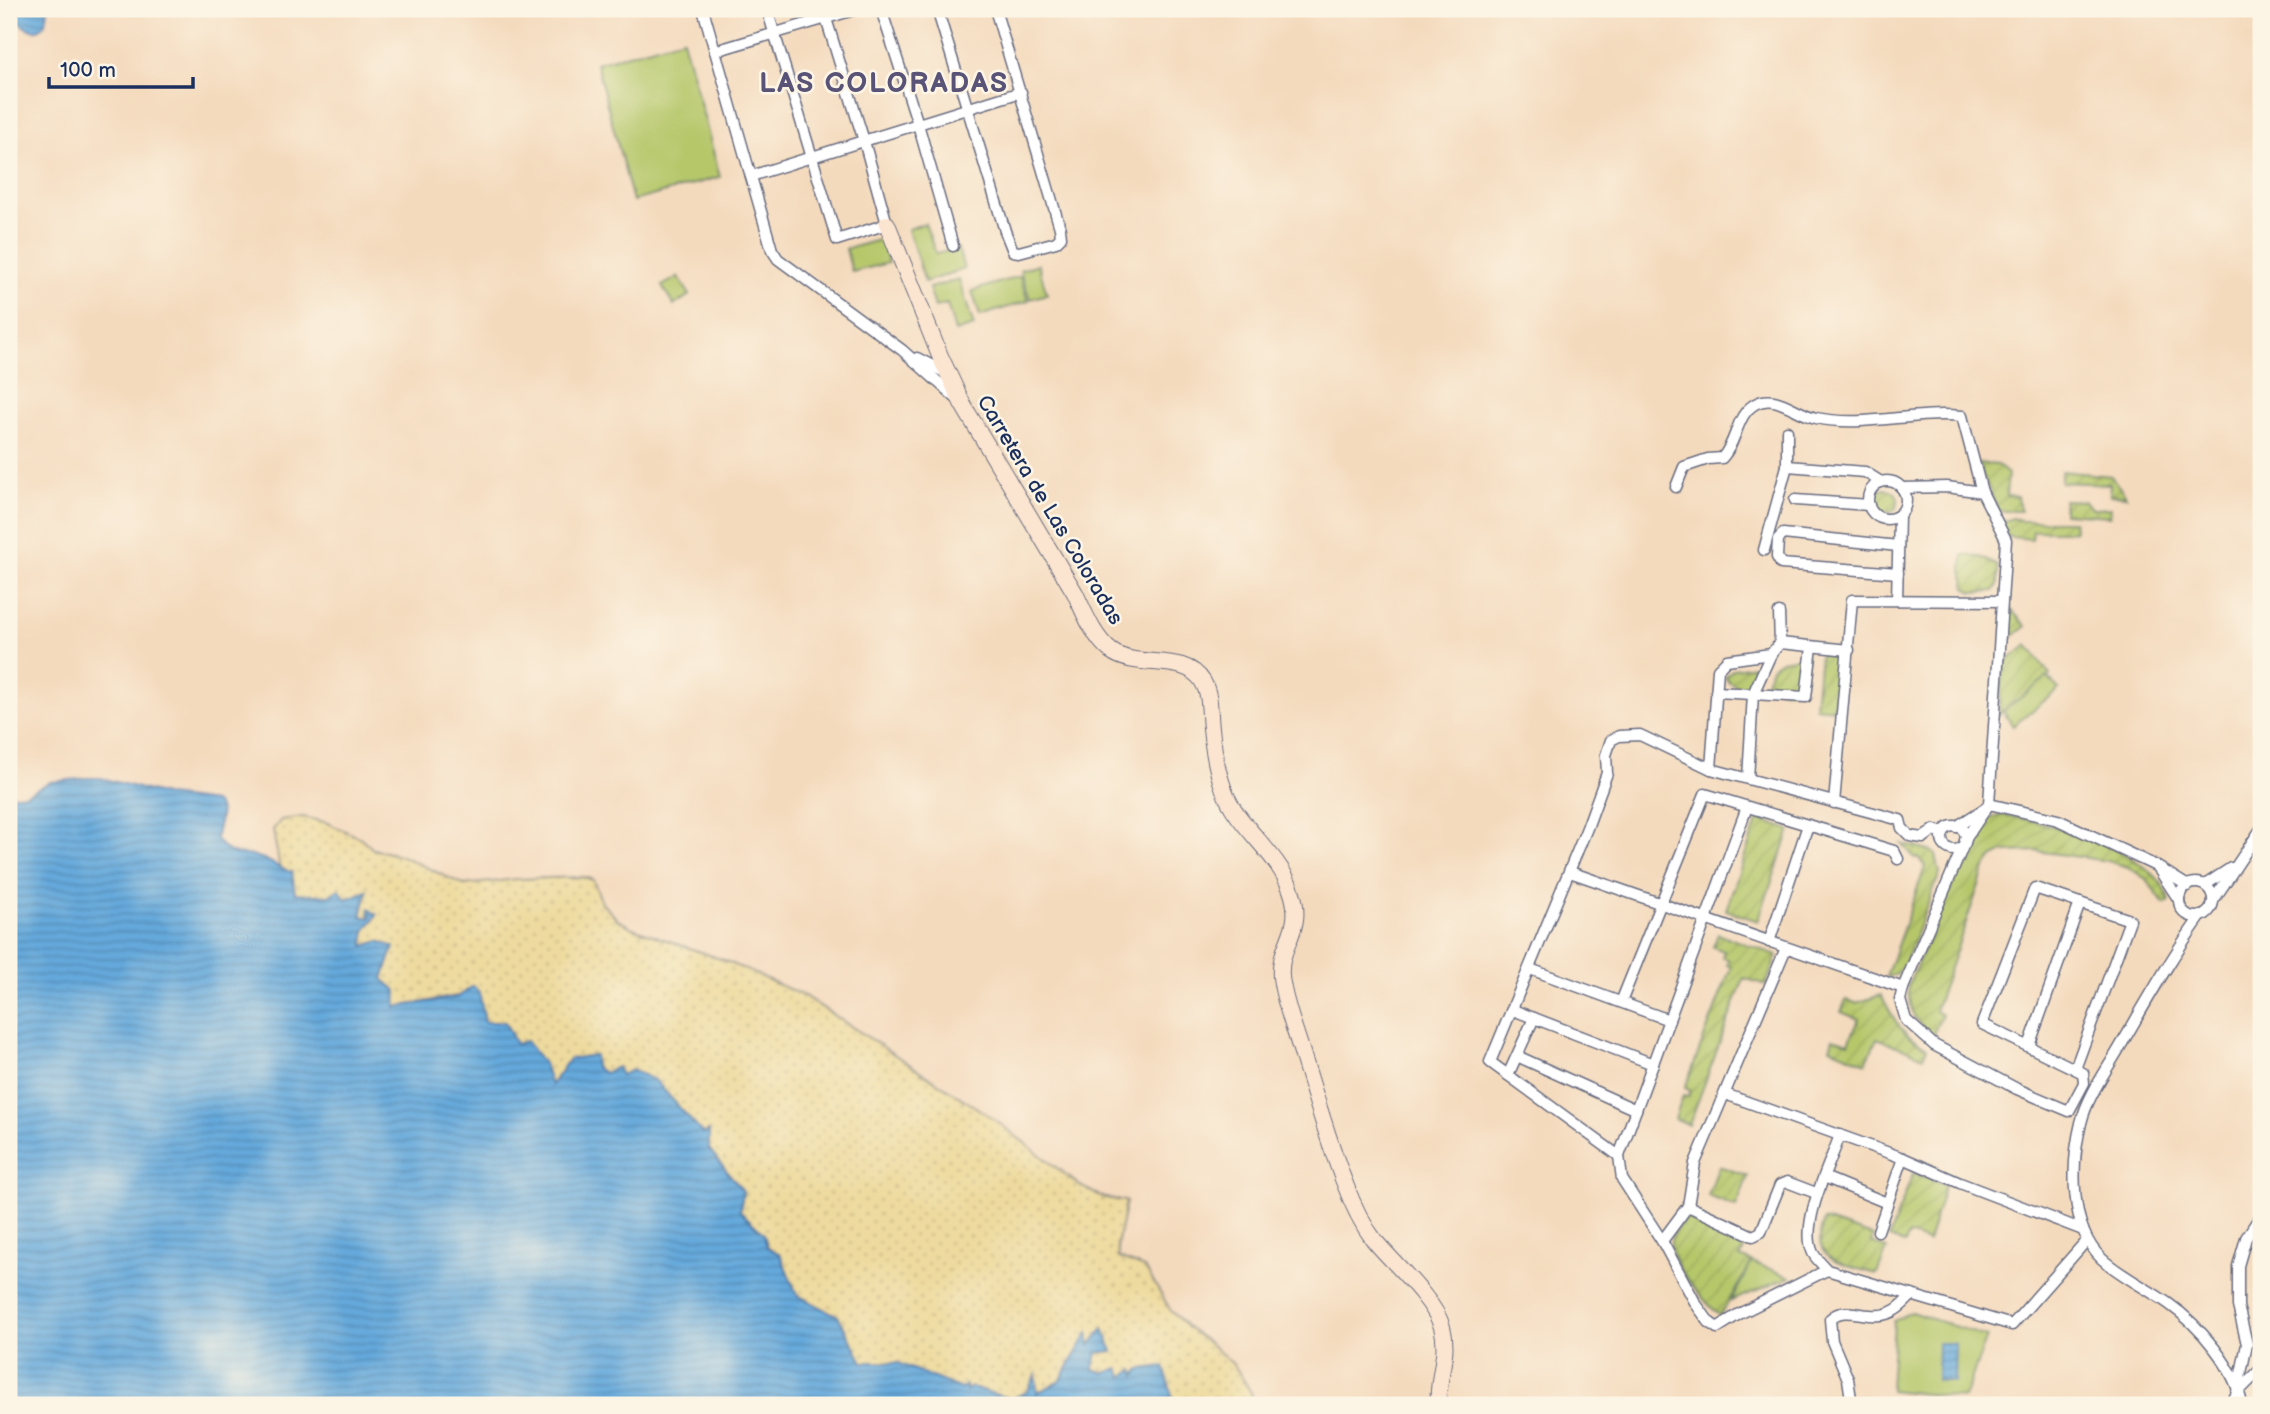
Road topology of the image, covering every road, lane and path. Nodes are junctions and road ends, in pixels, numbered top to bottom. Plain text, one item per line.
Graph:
1 (702, 9) edge
2 (766, 9) edge
3 (857, 9) edge
4 (881, 9) edge
5 (937, 9) edge
6 (995, 9) edge
7 (825, 13) edge
8 (774, 34) junction
9 (715, 51) junction
10 (1021, 92) junction
11 (968, 108) junction
12 (918, 124) junction
13 (864, 141) junction
14 (811, 157) junction
15 (751, 176) junction
16 (887, 224) junction
17 (953, 247) dead end
18 (902, 350) junction
19 (937, 361) junction
20 (963, 405) junction
21 (1787, 431) dead end
22 (1787, 466) junction
23 (1881, 482) junction
24 (1676, 487) dead end
25 (1902, 488) junction
26 (1982, 492) junction
27 (1795, 500) dead end
28 (1869, 505) junction
29 (1899, 514) junction
30 (1898, 546) junction
31 (1764, 550) dead end
32 (1898, 573) junction
33 (1897, 600) junction
34 (2002, 601) junction
35 (1779, 613) dead end
36 (1780, 643) junction
37 (1812, 647) junction
38 (1849, 650) junction
39 (1771, 654) junction
40 (1716, 692) junction
41 (1753, 694) junction
42 (1711, 769) junction
43 (1748, 779) junction
44 (1833, 803) junction
45 (1988, 806) junction
46 (1747, 807) junction
47 (1808, 825) junction
48 (1956, 827) junction
49 (2261, 829) edge
50 (1943, 833) junction
51 (1964, 842) junction
52 (1948, 848) junction
53 (1898, 859) dead end
54 (2236, 864) junction
55 (2156, 866) junction
56 (1570, 872) junction
57 (1949, 877) junction
58 (2188, 886) junction
59 (2205, 886) junction
60 (2179, 900) junction
61 (2213, 901) junction
62 (2080, 903) junction
63 (1661, 904) junction
64 (2184, 912) junction
65 (2201, 916) junction
66 (1705, 920) junction
67 (1769, 942) junction
68 (2182, 943) junction
69 (1786, 948) junction
70 (1530, 969) junction
71 (1903, 988) junction
72 (1621, 1002) junction
73 (1513, 1010) junction
74 (1534, 1018) junction
75 (1669, 1020) junction
76 (2029, 1046) junction
77 (1517, 1056) junction
78 (1653, 1064) junction
79 (2075, 1069) junction
80 (1508, 1075) junction
81 (1725, 1094) junction
82 (1636, 1110) junction
83 (1840, 1135) junction
84 (1619, 1156) junction
85 (1903, 1158) junction
86 (1824, 1177) junction
87 (1816, 1193) junction
88 (1887, 1203) junction
89 (1688, 1206) junction
90 (2261, 1214) edge
91 (1878, 1231) dead end
92 (2085, 1235) junction
93 (1662, 1241) junction
94 (1827, 1270) junction
95 (1912, 1295) junction
96 (2261, 1368) edge
97 (2237, 1393) junction
98 (1439, 1405) edge
99 (1852, 1405) edge
100 (2231, 1405) edge
101 (2242, 1405) edge

1 - 9 street
2 - 8 street
3 - 7 street
4 - 12 street
5 - 11 street
6 - 10 street
7 - 8 street
7 - 13 street
8 - 9 street
8 - 14 street
9 - 15 street
10 - 11 street
10 - 11 street
11 - 12 street
12 - 13 street
12 - 17 street
13 - 14 street
13 - 16 street
14 - 15 street
14 - 16 street
15 - 18 street
16 - 19 street, Carretera de Las Coloradas
18 - 19 street
18 - 20 street
19 - 20 street, Carretera de Las Coloradas
20 - 98 street, Carretera de Las Coloradas
21 - 22 street
22 - 23 street
22 - 31 street
23 - 25 street
23 - 28 street
24 - 26 street
25 - 26 street
25 - 29 street
26 - 34 street
27 - 28 street
28 - 29 street
29 - 30 street
30 - 32 street
30 - 32 street
32 - 33 street
33 - 34 street
33 - 38 street
34 - 45 street
35 - 36 street
36 - 37 street
36 - 39 street
37 - 38 street
37 - 41 street
38 - 44 street
39 - 40 street
39 - 41 street
40 - 41 street
40 - 42 street
41 - 43 street
42 - 43 street
42 - 56 street
43 - 44 street
44 - 50 street
45 - 48 street
45 - 51 street
45 - 55 street
46 - 47 street
46 - 63 street
46 - 66 street
47 - 53 street
47 - 67 street
48 - 50 street
48 - 51 street
49 - 54 street
50 - 52 street
51 - 52 street
51 - 57 street
52 - 57 street
54 - 59 street
54 - 61 street
55 - 58 street
55 - 60 street
56 - 63 street
56 - 70 street
57 - 71 street
58 - 59 street
58 - 60 street
59 - 61 street
60 - 64 street
61 - 65 street
62 - 76 street
62 - 76 street
62 - 79 street
63 - 66 street
63 - 72 street
64 - 65 street
64 - 68 street
65 - 68 street
66 - 67 street
66 - 75 street
67 - 69 street
68 - 92 street
69 - 71 street
69 - 81 street
70 - 72 street
70 - 73 street
71 - 79 street
72 - 75 street
73 - 74 street
73 - 80 street
74 - 77 street
74 - 78 street
75 - 78 street
76 - 79 street
77 - 80 street
77 - 82 street
78 - 82 street
80 - 84 street
81 - 83 street
81 - 89 street
82 - 84 street
83 - 85 street
83 - 86 street
84 - 93 street
85 - 88 street
85 - 92 street
86 - 87 street
86 - 88 street
87 - 89 street
87 - 94 street
88 - 91 street
89 - 93 street
90 - 97 street
92 - 95 street
92 - 97 street
93 - 94 street
94 - 95 street
95 - 99 street
96 - 97 street
97 - 100 street
97 - 101 street

